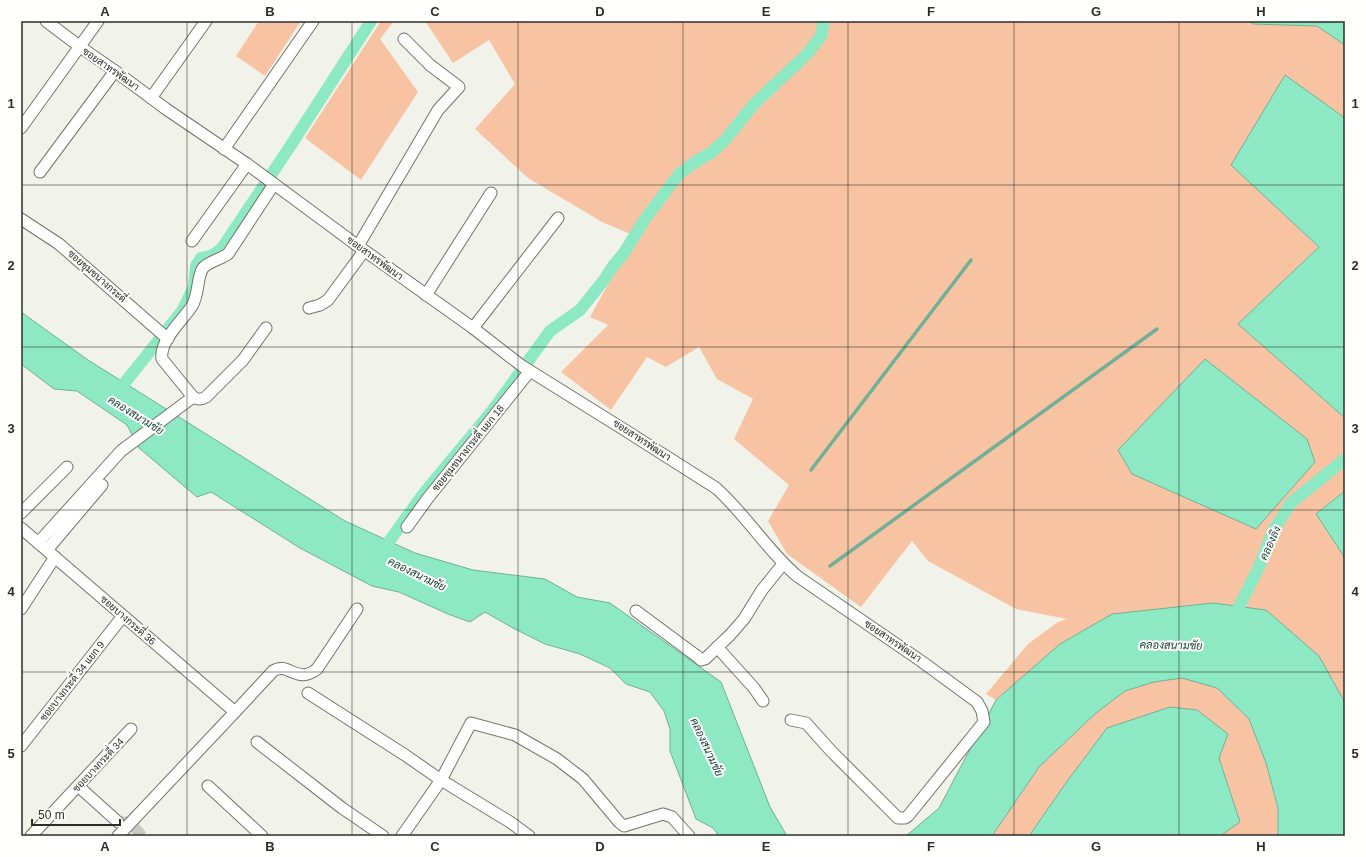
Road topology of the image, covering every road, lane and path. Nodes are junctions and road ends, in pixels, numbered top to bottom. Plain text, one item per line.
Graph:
1 (46, 21) edge
2 (98, 21) edge
3 (206, 21) edge
4 (313, 21) edge
5 (404, 39) dead end
6 (79, 46) junction
7 (115, 71) junction
8 (151, 98) junction
9 (21, 128) edge
10 (224, 148) junction
11 (247, 164) junction
12 (40, 172) dead end
13 (270, 181) junction
14 (491, 193) dead end
15 (558, 218) dead end
16 (21, 219) edge
17 (192, 241) dead end
18 (361, 248) junction
19 (426, 295) junction
20 (309, 308) dead end
21 (266, 328) dead end
22 (473, 328) junction
23 (165, 336) junction
24 (526, 369) junction
25 (193, 396) junction
26 (67, 466) dead end
27 (102, 485) dead end
28 (21, 513) edge
29 (407, 526) dead end
30 (21, 528) edge
31 (38, 543) junction
32 (51, 554) junction
33 (783, 564) junction
34 (21, 609) edge
35 (356, 609) dead end
36 (636, 611) dead end
37 (123, 616) junction
38 (717, 647) junction
39 (308, 693) dead end
40 (763, 701) dead end
41 (235, 712) junction
42 (791, 720) dead end
43 (131, 729) dead end
44 (257, 742) dead end
45 (21, 746) edge
46 (441, 780) junction
47 (78, 786) junction
48 (208, 786) dead end
49 (118, 822) tunnel mouth
50 (31, 836) edge
51 (118, 836) edge
52 (262, 836) edge
53 (383, 836) edge
54 (402, 836) edge
55 (529, 836) edge
56 (689, 836) edge

1 - 6 street, ซอยสาทรพัฒนา
2 - 6 street
3 - 8 street
4 - 10 street
5 - 18 street
6 - 7 street, ซอยสาทรพัฒนา
6 - 9 street
7 - 8 street, ซอยสาทรพัฒนา
7 - 12 street
8 - 10 street, ซอยสาทรพัฒนา
10 - 11 street, ซอยสาทรพัฒนา
11 - 13 street, ซอยสาทรพัฒนา
11 - 17 street
13 - 18 street, ซอยสาทรพัฒนา
13 - 23 street
14 - 19 street
15 - 22 street
16 - 23 street, ซอยชุมชนางกระดี่
18 - 19 street, ซอยสาทรพัฒนา
18 - 20 street
19 - 22 street, ซอยสาทรพัฒนา
21 - 25 street
22 - 24 street, ซอยสาทรพัฒนา
23 - 25 street
24 - 29 street, ซอยชุมชนางกระดี่ แยก 18
24 - 33 street, ซอยสาทรพัฒนา
25 - 31 street
26 - 28 street
27 - 32 street
30 - 31 street, ซอยบางกระดี่ 36
31 - 32 street, ซอยบางกระดี่ 36
32 - 34 street
32 - 37 street, ซอยบางกระดี่ 36
33 - 38 street
33 - 42 street, ซอยสาทรพัฒนา
35 - 41 street
36 - 38 street
37 - 41 street, ซอยบางกระดี่ 36
37 - 45 street, ซอยบางกระดี่ 34 แยก 9
38 - 40 street
39 - 46 street
41 - 51 street
43 - 47 street, ซอยบางกระดี่ 34
44 - 53 street
46 - 54 street
46 - 55 street
46 - 56 street
47 - 49 street
47 - 50 street, ซอยบางกระดี่ 34
48 - 52 street

